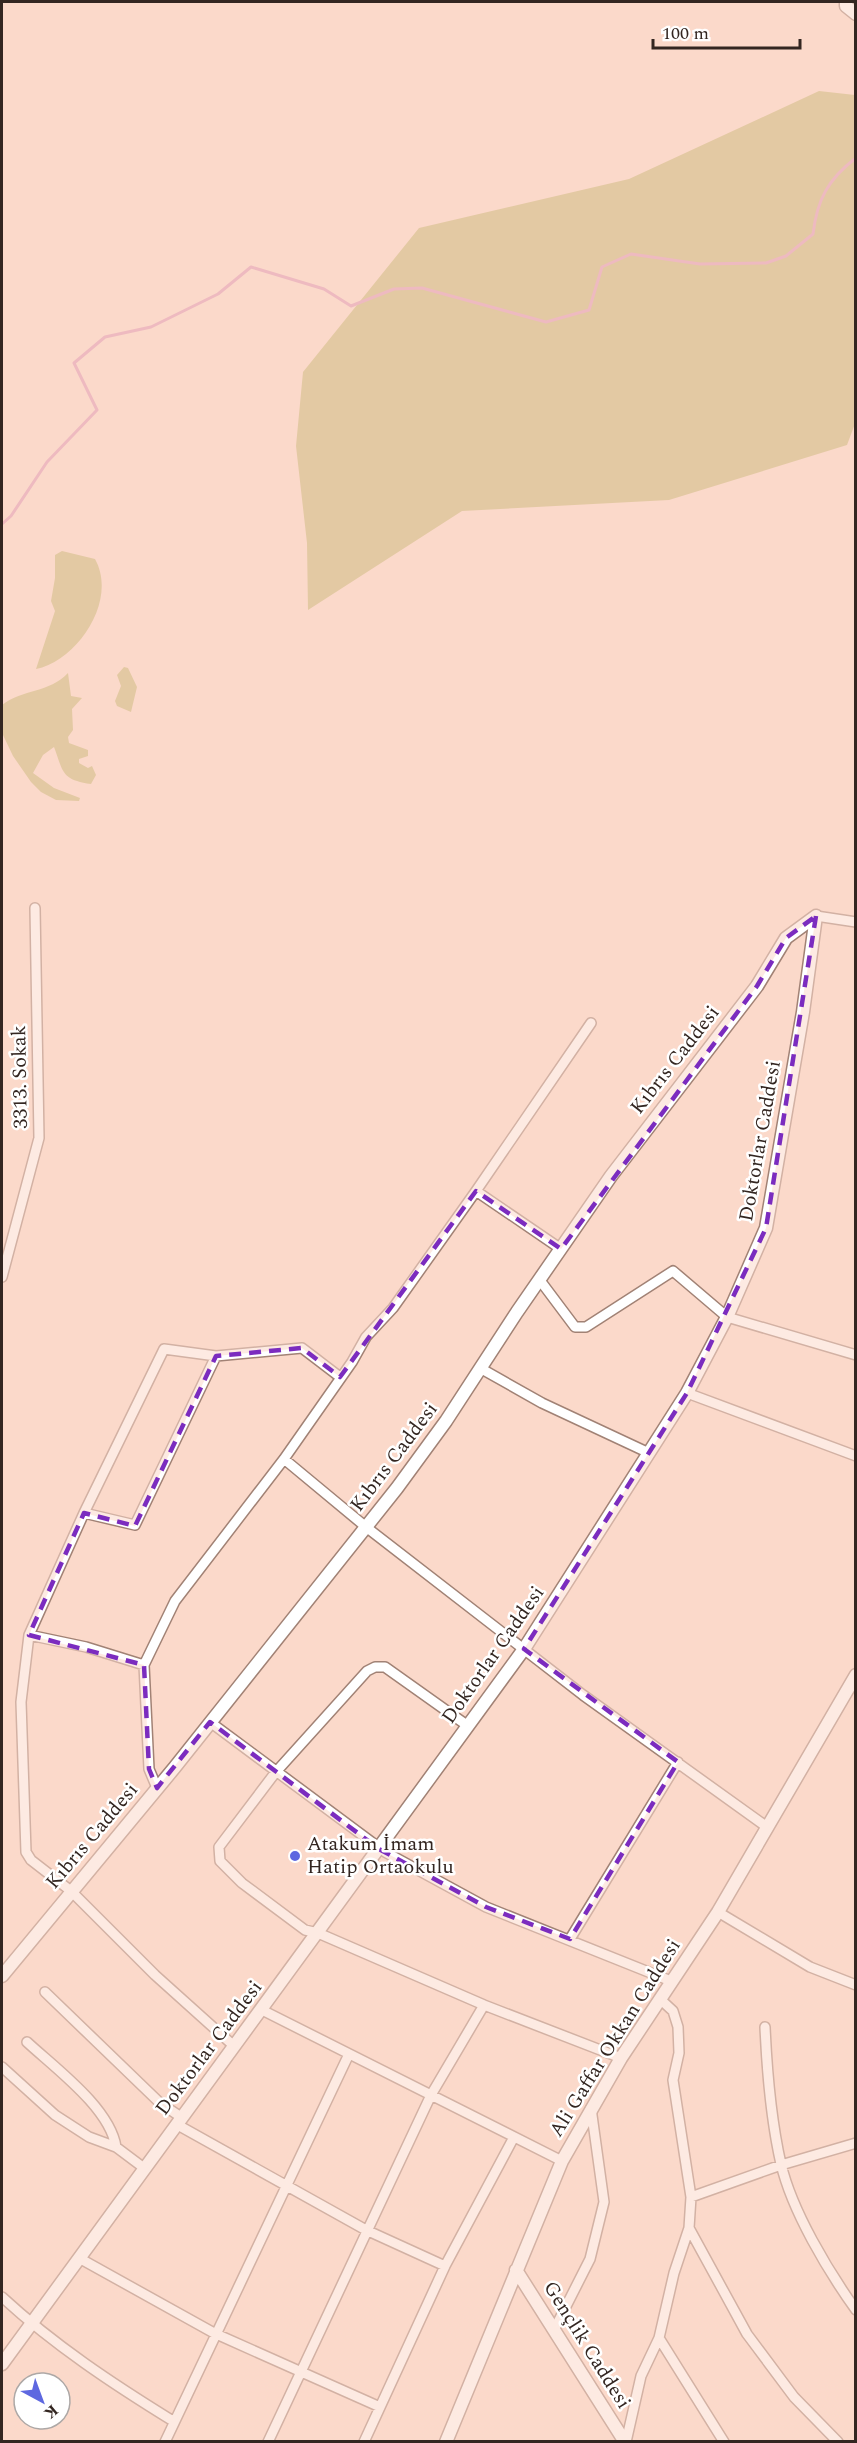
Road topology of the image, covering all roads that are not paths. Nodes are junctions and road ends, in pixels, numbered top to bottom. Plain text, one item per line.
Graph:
1 (846, 2) edge
2 (855, 14) edge
3 (35, 908) dead end
4 (816, 916) junction
5 (855, 922) edge
6 (591, 1023) dead end
7 (476, 1191) junction
8 (561, 1249) junction
9 (2, 1278) edge
10 (539, 1279) junction
11 (727, 1317) junction
12 (855, 1355) edge
13 (216, 1356) junction
14 (480, 1368) junction
15 (340, 1377) junction
16 (687, 1393) junction
17 (649, 1453) junction
18 (855, 1456) edge
19 (284, 1459) junction
20 (84, 1513) junction
21 (366, 1527) junction
22 (30, 1635) junction
23 (524, 1649) junction
24 (144, 1665) junction
25 (855, 1675) edge
26 (210, 1722) junction
27 (468, 1726) junction
28 (678, 1762) junction
29 (275, 1773) junction
30 (157, 1788) junction
31 (767, 1827) junction
32 (379, 1849) junction
33 (71, 1891) junction
34 (718, 1912) junction
35 (318, 1933) junction
36 (570, 1940) junction
37 (2, 1976) edge
38 (671, 1981) junction
39 (855, 1985) edge
40 (45, 1992) dead end
41 (660, 1999) junction
42 (484, 2005) junction
43 (262, 2010) junction
44 (765, 2027) dead end
45 (27, 2042) dead end
46 (234, 2046) junction
47 (349, 2054) junction
48 (621, 2058) junction
49 (2, 2067) edge
50 (431, 2095) junction
51 (591, 2107) junction
52 (179, 2121) junction
53 (514, 2136) junction
54 (855, 2143) edge
55 (116, 2147) junction
56 (562, 2161) junction
57 (781, 2165) junction
58 (144, 2168) junction
59 (288, 2185) junction
60 (691, 2197) junction
61 (689, 2228) junction
62 (366, 2230) junction
63 (79, 2258) junction
64 (445, 2266) junction
65 (516, 2270) junction
66 (2, 2297) edge
67 (855, 2310) edge
68 (31, 2324) junction
69 (555, 2328) junction
70 (214, 2333) junction
71 (659, 2338) junction
72 (2, 2364) edge
73 (298, 2373) junction
74 (380, 2407) junction
75 (174, 2421) junction
76 (165, 2442) edge
77 (267, 2442) edge
78 (364, 2442) edge
79 (446, 2442) edge
80 (625, 2442) edge
81 (724, 2442) edge
82 (838, 2442) edge

1 - 2 street
3 - 9 street, 3313. Sokak
4 - 5 street
4 - 8 street, Kıbrıs Caddesi
4 - 11 street, Doktorlar Caddesi
6 - 7 street
7 - 8 street
7 - 15 street
8 - 10 street, Kıbrıs Caddesi
10 - 11 street
10 - 14 street, Kıbrıs Caddesi
11 - 12 street
11 - 16 street, Doktorlar Caddesi
13 - 15 street
13 - 20 street
13 - 20 street
14 - 17 street
14 - 21 street, Kıbrıs Caddesi
15 - 19 street
16 - 17 street, Doktorlar Caddesi
16 - 18 street
17 - 23 street, Doktorlar Caddesi
19 - 21 street
19 - 24 street
20 - 22 street
21 - 23 street
21 - 26 street, Kıbrıs Caddesi
22 - 24 street
22 - 33 street
23 - 27 street, Doktorlar Caddesi
23 - 28 street
24 - 30 street
25 - 31 street, Ali Gaffar Okkan Caddesi
26 - 29 street
26 - 30 street, Kıbrıs Caddesi
27 - 29 street
27 - 32 street, Doktorlar Caddesi
28 - 31 street
28 - 36 street
29 - 32 street
29 - 35 street
30 - 33 street, Kıbrıs Caddesi
31 - 34 street, Ali Gaffar Okkan Caddesi
32 - 35 street, Doktorlar Caddesi
32 - 36 street
33 - 37 street, Kıbrıs Caddesi
33 - 46 street
34 - 38 street, Ali Gaffar Okkan Caddesi
34 - 39 street
35 - 42 street
35 - 43 street, Doktorlar Caddesi
36 - 38 street
38 - 41 street, Ali Gaffar Okkan Caddesi
40 - 52 street
41 - 48 street, Ali Gaffar Okkan Caddesi
41 - 60 street
42 - 48 street
42 - 50 street
43 - 46 street, Doktorlar Caddesi
43 - 47 street
44 - 57 street
45 - 55 street
46 - 52 street, Doktorlar Caddesi
47 - 50 street
47 - 59 street
48 - 51 street, Ali Gaffar Okkan Caddesi
49 - 55 street
50 - 53 street
50 - 62 street
51 - 56 street, Ali Gaffar Okkan Caddesi
51 - 69 street
52 - 58 street, Doktorlar Caddesi
52 - 59 street
53 - 56 street
53 - 64 street
54 - 57 street
55 - 58 street
56 - 65 street, Ali Gaffar Okkan Caddesi
57 - 60 street
57 - 67 street
58 - 63 street, Doktorlar Caddesi
59 - 62 street
59 - 70 street
60 - 61 street
61 - 71 street
61 - 82 street
62 - 64 street
62 - 73 street
63 - 68 street, Doktorlar Caddesi
63 - 70 street
64 - 74 street
65 - 69 street, Gençlik Caddesi
65 - 79 street, Ali Gaffar Okkan Caddesi
66 - 68 street
68 - 72 street, Doktorlar Caddesi
68 - 75 street
69 - 80 street, Gençlik Caddesi
70 - 73 street
70 - 75 street
71 - 80 street
71 - 81 street
73 - 74 street
73 - 77 street
74 - 78 street
75 - 76 street

